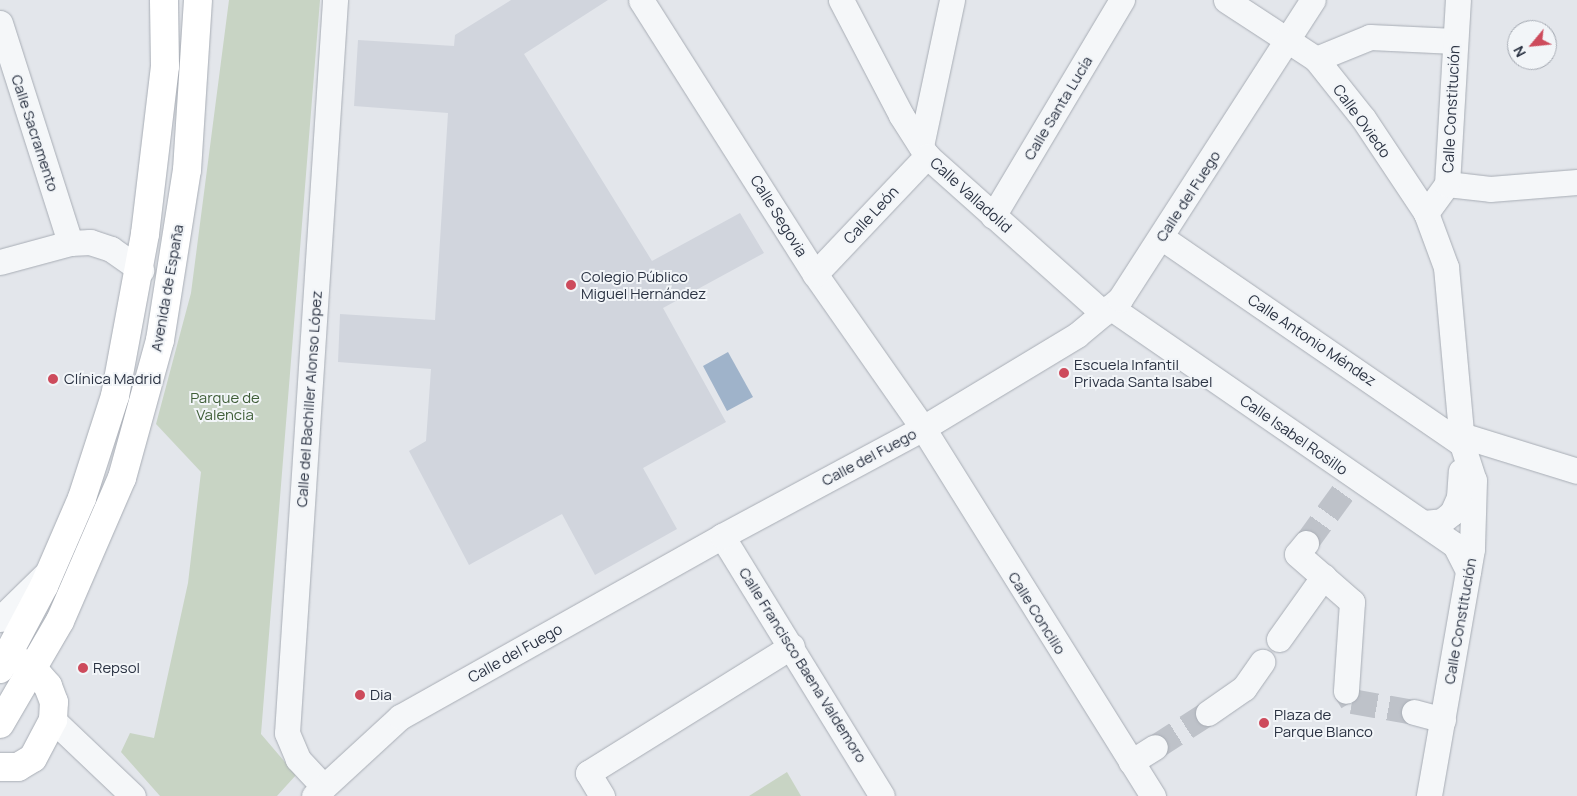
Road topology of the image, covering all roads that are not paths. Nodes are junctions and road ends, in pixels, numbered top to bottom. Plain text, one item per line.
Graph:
1 (164, 0) edge
2 (198, 0) edge
3 (335, 0) edge
4 (641, 0) edge
5 (841, 0) edge
6 (952, 0) edge
7 (1122, 0) edge
8 (1226, 0) edge
9 (1313, 0) edge
10 (1458, 0) edge
11 (0, 23) edge
12 (1289, 39) junction
13 (1455, 40) junction
14 (1316, 59) junction
15 (924, 151) junction
16 (1577, 182) edge
17 (1447, 184) junction
18 (1426, 213) junction
19 (994, 216) junction
20 (1161, 237) junction
21 (70, 243) junction
22 (0, 262) edge
23 (141, 270) junction
24 (815, 274) junction
25 (1107, 310) junction
26 (923, 428) junction
27 (1462, 442) junction
28 (1577, 471) edge
29 (1424, 523) junction
30 (722, 536) junction
31 (1306, 543) tunnel mouth
32 (52, 568) junction
33 (1468, 571) junction
34 (1324, 576) junction
35 (0, 619) edge
36 (1280, 639) dead end
37 (792, 646) junction
38 (3, 660) edge
39 (1262, 662) dead end
40 (41, 677) junction
41 (1346, 691) dead end
42 (1414, 712) tunnel mouth
43 (1208, 713) tunnel mouth
44 (54, 720) junction
45 (1443, 720) junction
46 (0, 724) edge
47 (1156, 747) tunnel mouth
48 (1130, 762) junction
49 (6, 772) edge
50 (319, 791) edge
51 (133, 796) edge
52 (602, 796) edge
53 (882, 796) edge
54 (1153, 796) edge
55 (1429, 796) edge

1 - 23 main road, Avenida de España
2 - 40 main road, Avenida de España
3 - 50 street, Calle del Bachiller Alonso López
4 - 24 street, Calle Segovia
5 - 15 street, Calle Valladolid
6 - 15 street
7 - 19 street, Calle Santa Lucía
8 - 12 street, Calle Oviedo
9 - 12 street, Calle del Fuego
10 - 13 street, Calle Constitución
11 - 21 street, Calle Sacramento
12 - 14 street, Calle Oviedo
12 - 20 street, Calle del Fuego
13 - 14 street
13 - 17 street, Calle Constitución
14 - 18 street, Calle Oviedo
15 - 19 street, Calle Valladolid
15 - 24 street, Calle León
16 - 17 street
17 - 18 street, Calle Constitución
18 - 27 street, Calle Constitución
19 - 25 street, Calle Valladolid
20 - 25 street, Calle del Fuego
20 - 27 street, Calle Antonio Méndez
21 - 22 street
21 - 23 street
23 - 32 main road, Avenida de España
24 - 26 street, Calle Segovia
25 - 26 street, Calle del Fuego
25 - 29 street, Calle Isabel Rosillo
26 - 30 street, Calle del Fuego
26 - 48 street, Calle Concilio
27 - 28 street, Calle Antonio Méndez
27 - 29 street, Calle Constitución
27 - 33 street, Calle Constitución
29 - 33 street, Calle Isabel Rosillo
30 - 37 street, Calle Francisco Baena Valdemoro
30 - 50 street, Calle del Fuego
31 - 34 street
32 - 35 street
32 - 38 main road, Avenida de España
33 - 45 street, Calle Constitución
34 - 36 street
34 - 41 street
37 - 52 street
37 - 53 street, Calle Francisco Baena Valdemoro
38 - 40 main road
39 - 43 street
40 - 44 main road
40 - 46 main road, Avenida de España
42 - 45 street
44 - 49 main road
44 - 51 street
45 - 55 street, Calle Constitución
47 - 48 street
48 - 54 street, Calle Concilio

